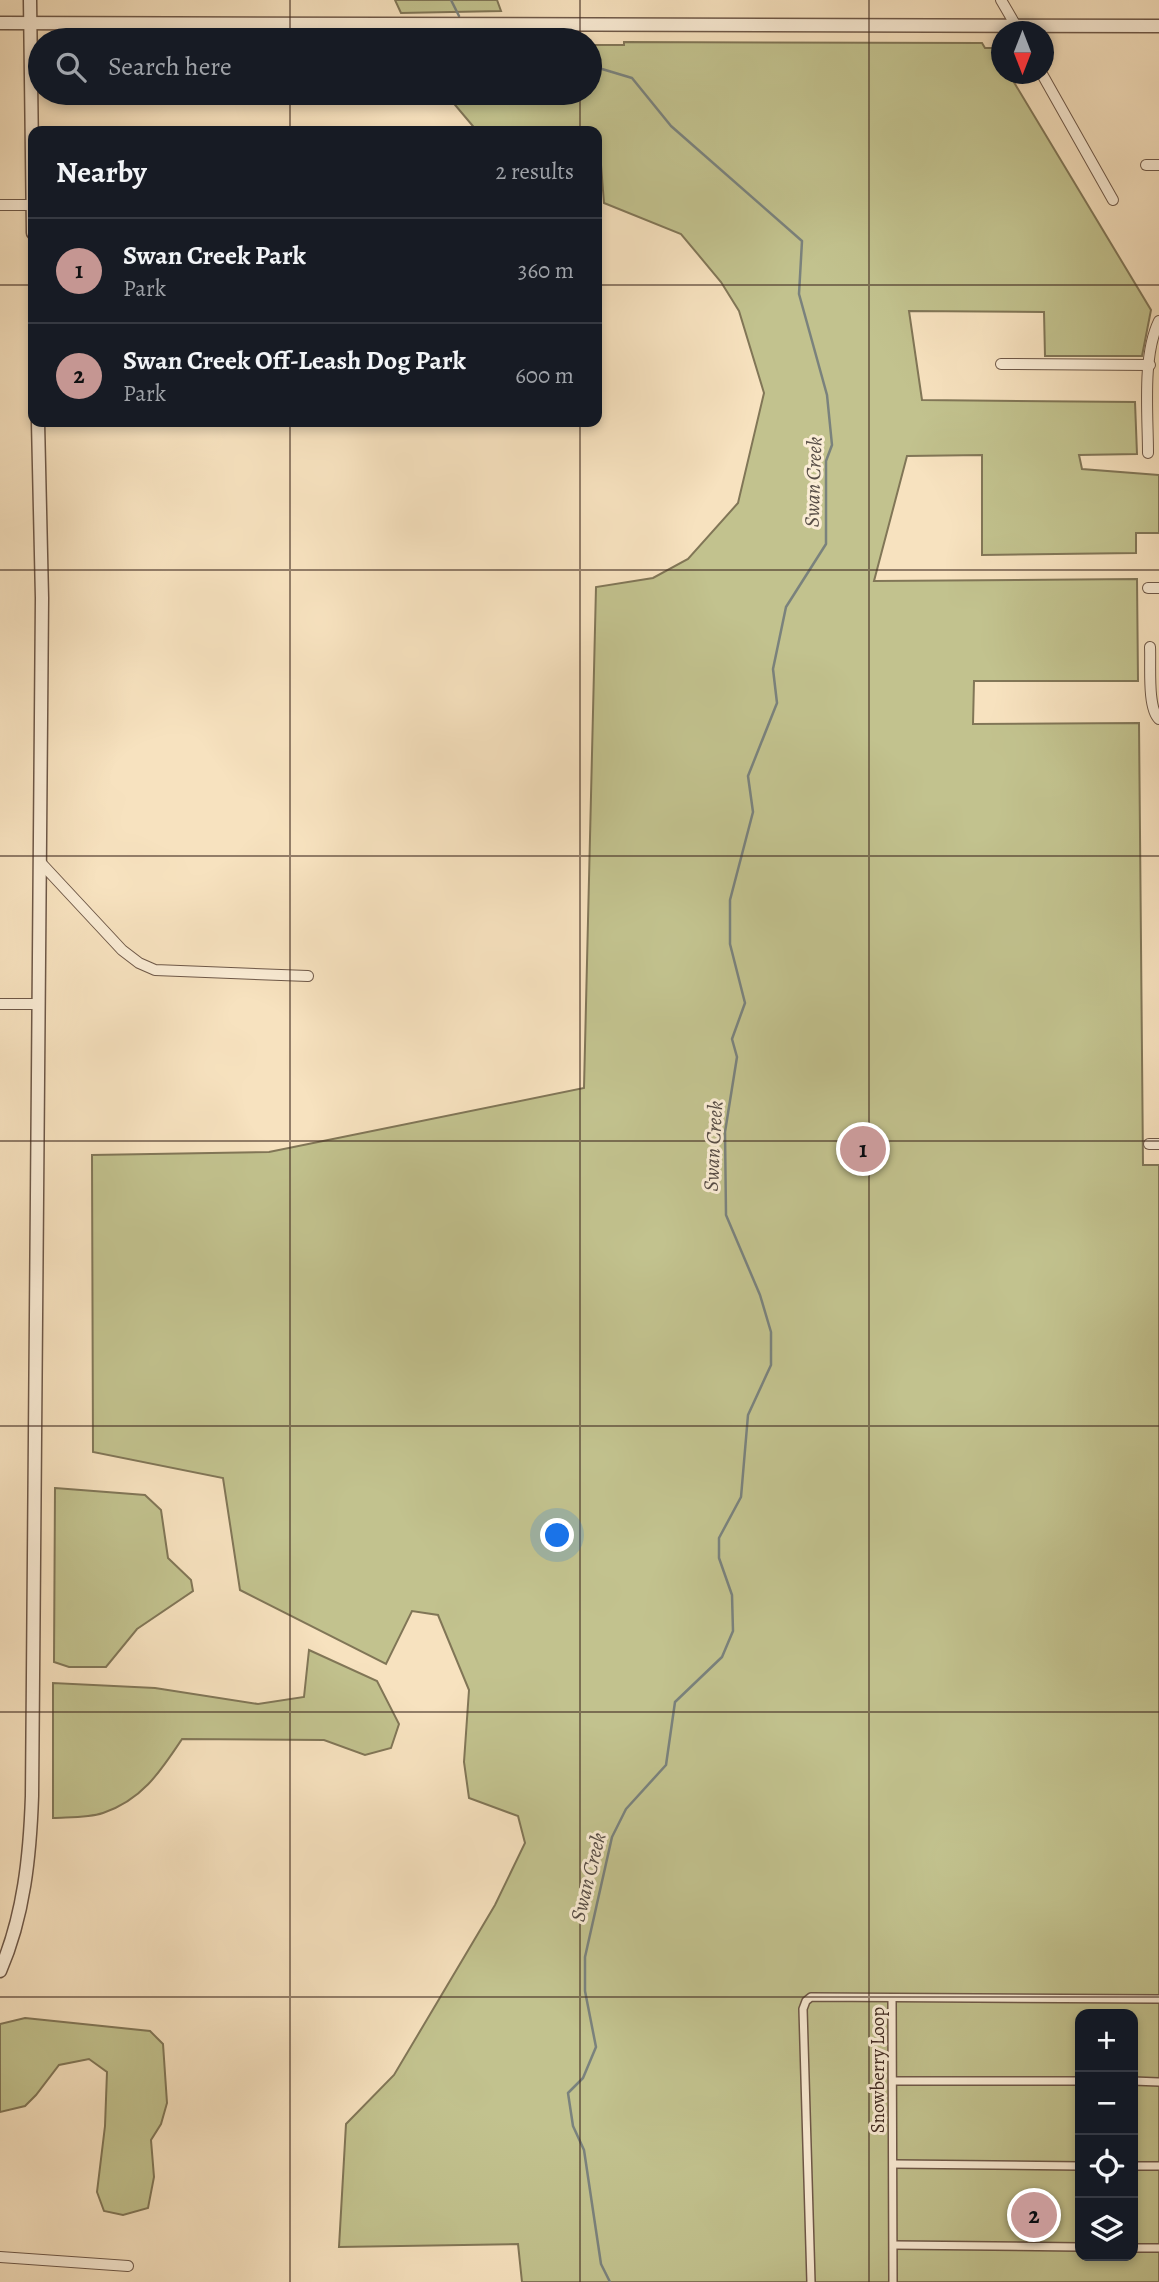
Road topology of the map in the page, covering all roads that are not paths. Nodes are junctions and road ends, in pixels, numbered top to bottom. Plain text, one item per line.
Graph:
1 (30, 0) edge
2 (1001, 0) edge
3 (1014, 21) edge
4 (0, 23) edge
5 (30, 23) junction
6 (1159, 26) edge
7 (1054, 27) edge
8 (30, 28) edge
9 (991, 28) edge
10 (1048, 84) edge
11 (31, 105) edge
12 (31, 126) edge
13 (1146, 165) dead end
14 (1159, 165) edge
15 (1113, 200) dead end
16 (0, 205) edge
17 (28, 205) edge
18 (1159, 321) edge
19 (1001, 364) dead end
20 (1150, 365) junction
21 (38, 427) edge
22 (1148, 453) dead end
23 (1150, 647) dead end
24 (1156, 716) edge
25 (41, 863) junction
26 (308, 976) dead end
27 (0, 1003) edge
28 (38, 1004) junction
29 (0, 1971) edge
30 (892, 1998) junction
31 (1159, 2000) edge
32 (894, 2081) junction
33 (1075, 2081) edge
34 (1138, 2081) edge
35 (1159, 2081) edge
36 (894, 2164) junction
37 (1075, 2166) edge
38 (1138, 2166) edge
39 (1159, 2166) edge
40 (894, 2245) junction
41 (1075, 2247) edge
42 (1138, 2248) edge
43 (1159, 2248) edge
44 (0, 2257) edge
45 (128, 2266) dead end
46 (811, 2282) edge
47 (893, 2282) edge

1 - 5 street
2 - 3 street
4 - 5 street
5 - 8 street
5 - 9 street
6 - 7 street
10 - 15 street
11 - 12 street
13 - 14 street
16 - 17 street
18 - 20 street
19 - 20 street
20 - 22 street
21 - 25 street
23 - 24 street
25 - 26 street
25 - 28 street
27 - 28 street
28 - 29 street
30 - 31 street, Snowberry Loop
30 - 32 street, Snowberry Loop
30 - 46 street
32 - 33 street
32 - 36 street, Snowberry Loop
34 - 35 street
36 - 37 street
36 - 40 street, Snowberry Loop
38 - 39 street
40 - 41 street
40 - 47 street, Snowberry Loop
42 - 43 street
44 - 45 street

